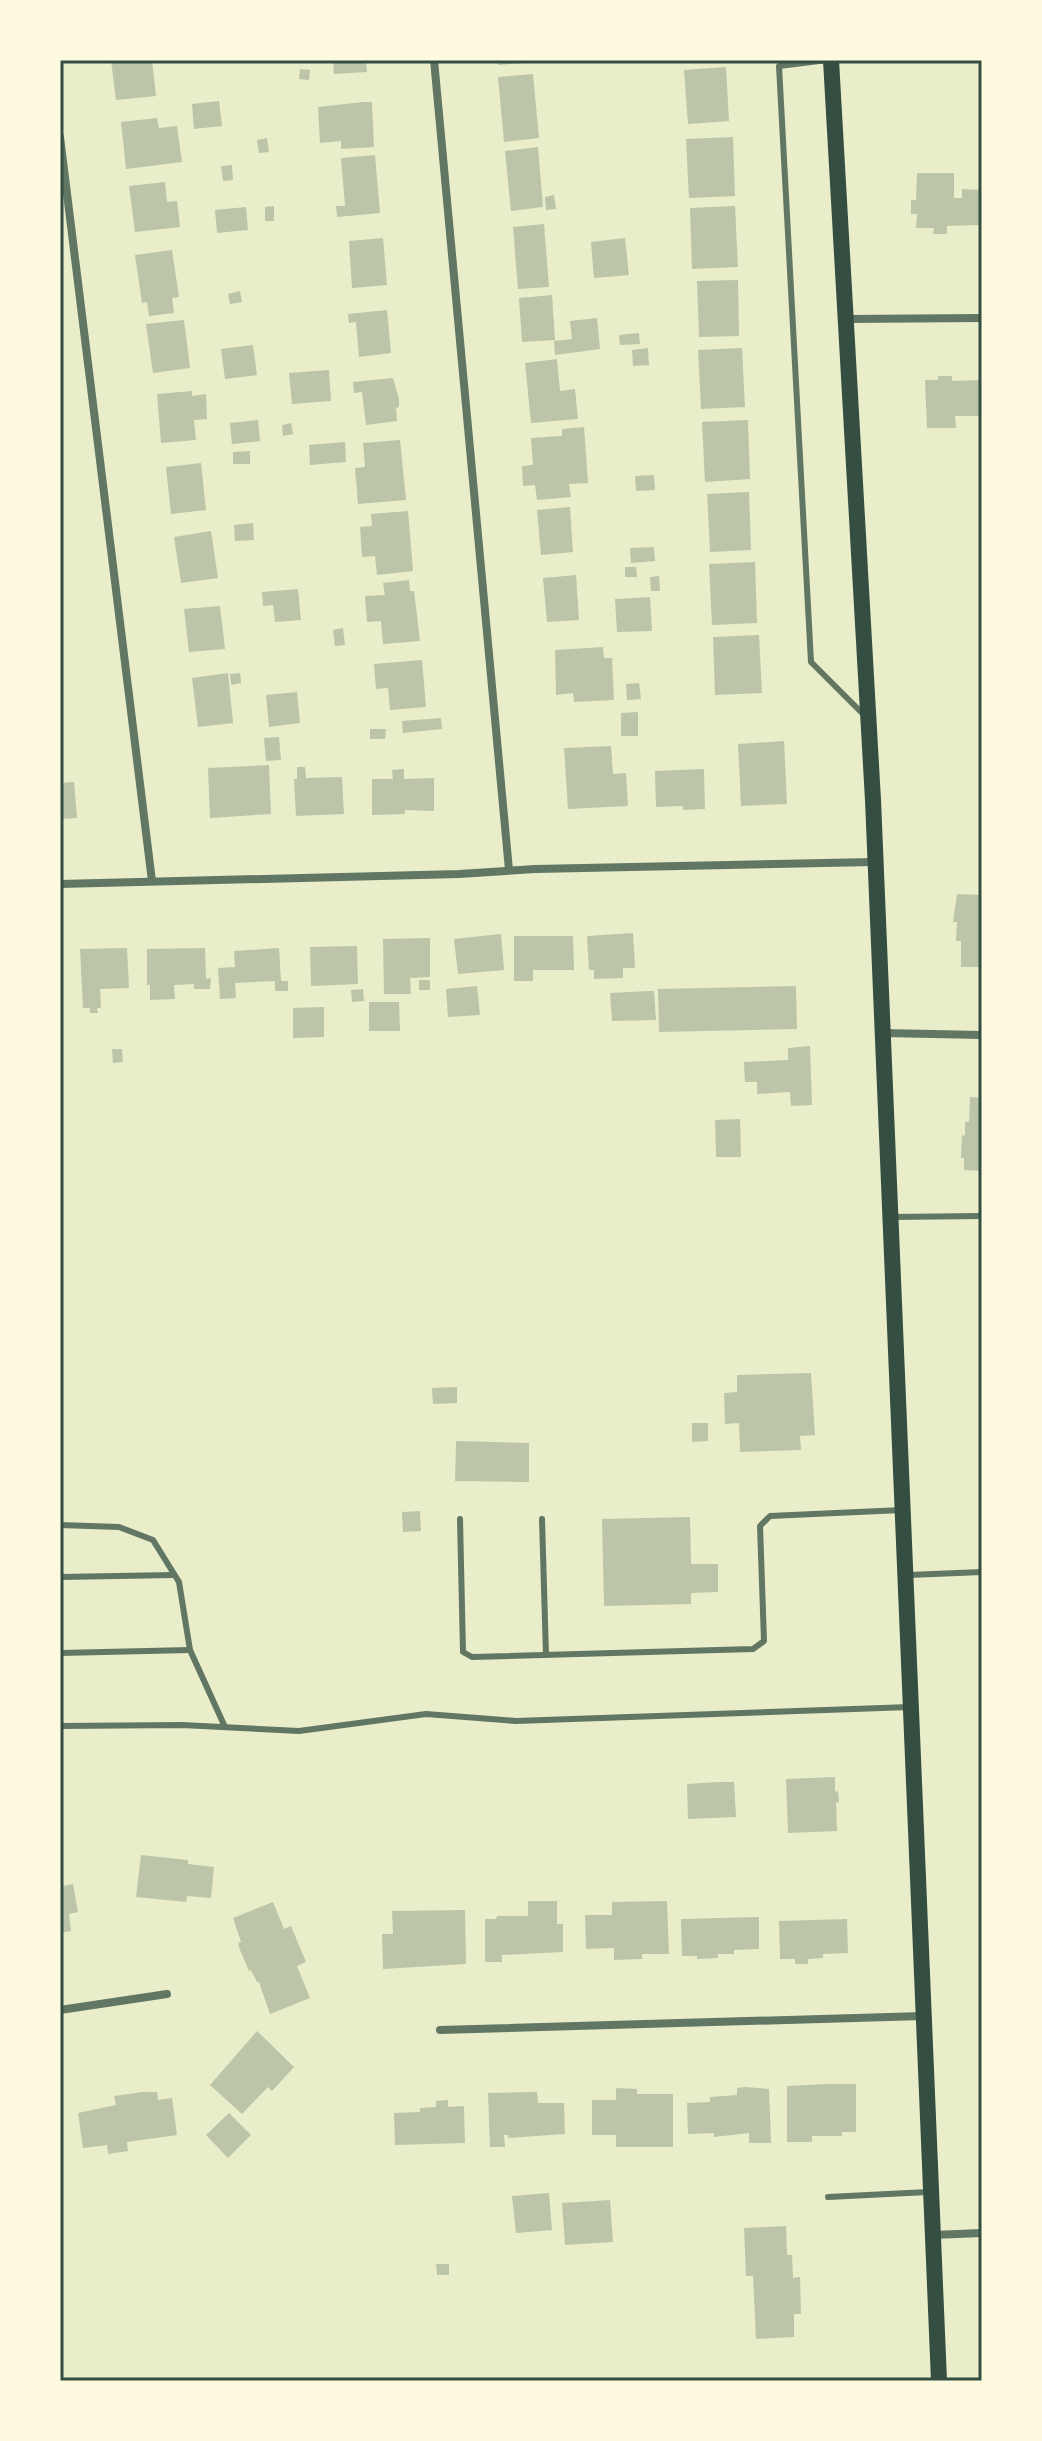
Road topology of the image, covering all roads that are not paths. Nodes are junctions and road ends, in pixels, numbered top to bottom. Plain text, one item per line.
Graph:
1 (434, 60) edge
2 (831, 60) edge
3 (60, 137) edge
4 (982, 318) edge
5 (846, 319) junction
6 (868, 719) junction
7 (873, 862) junction
8 (509, 870) junction
9 (152, 881) junction
10 (60, 884) edge
11 (882, 1033) junction
12 (982, 1035) edge
13 (982, 1216) edge
14 (890, 1217) junction
15 (902, 1510) junction
16 (460, 1519) dead end
17 (542, 1519) dead end
18 (60, 1525) edge
19 (982, 1572) edge
20 (174, 1575) junction
21 (905, 1575) junction
22 (60, 1577) edge
23 (190, 1650) junction
24 (60, 1653) edge
25 (546, 1655) junction
26 (910, 1707) junction
27 (60, 1726) edge
28 (225, 1727) junction
29 (167, 1994) dead end
30 (60, 2010) edge
31 (923, 2016) junction
32 (440, 2030) dead end
33 (931, 2192) junction
34 (828, 2197) dead end
35 (982, 2233) edge
36 (933, 2235) junction
37 (939, 2381) edge

1 - 8 street
2 - 5 main road
2 - 6 lane
3 - 9 street
4 - 5 street
5 - 6 main road
6 - 7 main road
7 - 8 street
7 - 11 main road
8 - 9 street
9 - 10 street
11 - 12 street
11 - 14 main road
13 - 14 lane
14 - 15 main road
15 - 21 main road
15 - 25 lane
16 - 25 lane
17 - 25 lane
18 - 20 lane
19 - 21 lane
20 - 22 lane
20 - 23 lane
21 - 26 main road
23 - 24 lane
23 - 28 lane
26 - 28 lane
26 - 31 main road
27 - 28 lane
29 - 30 street
31 - 32 street
31 - 33 main road
33 - 34 lane
33 - 36 main road
35 - 36 street
36 - 37 main road

